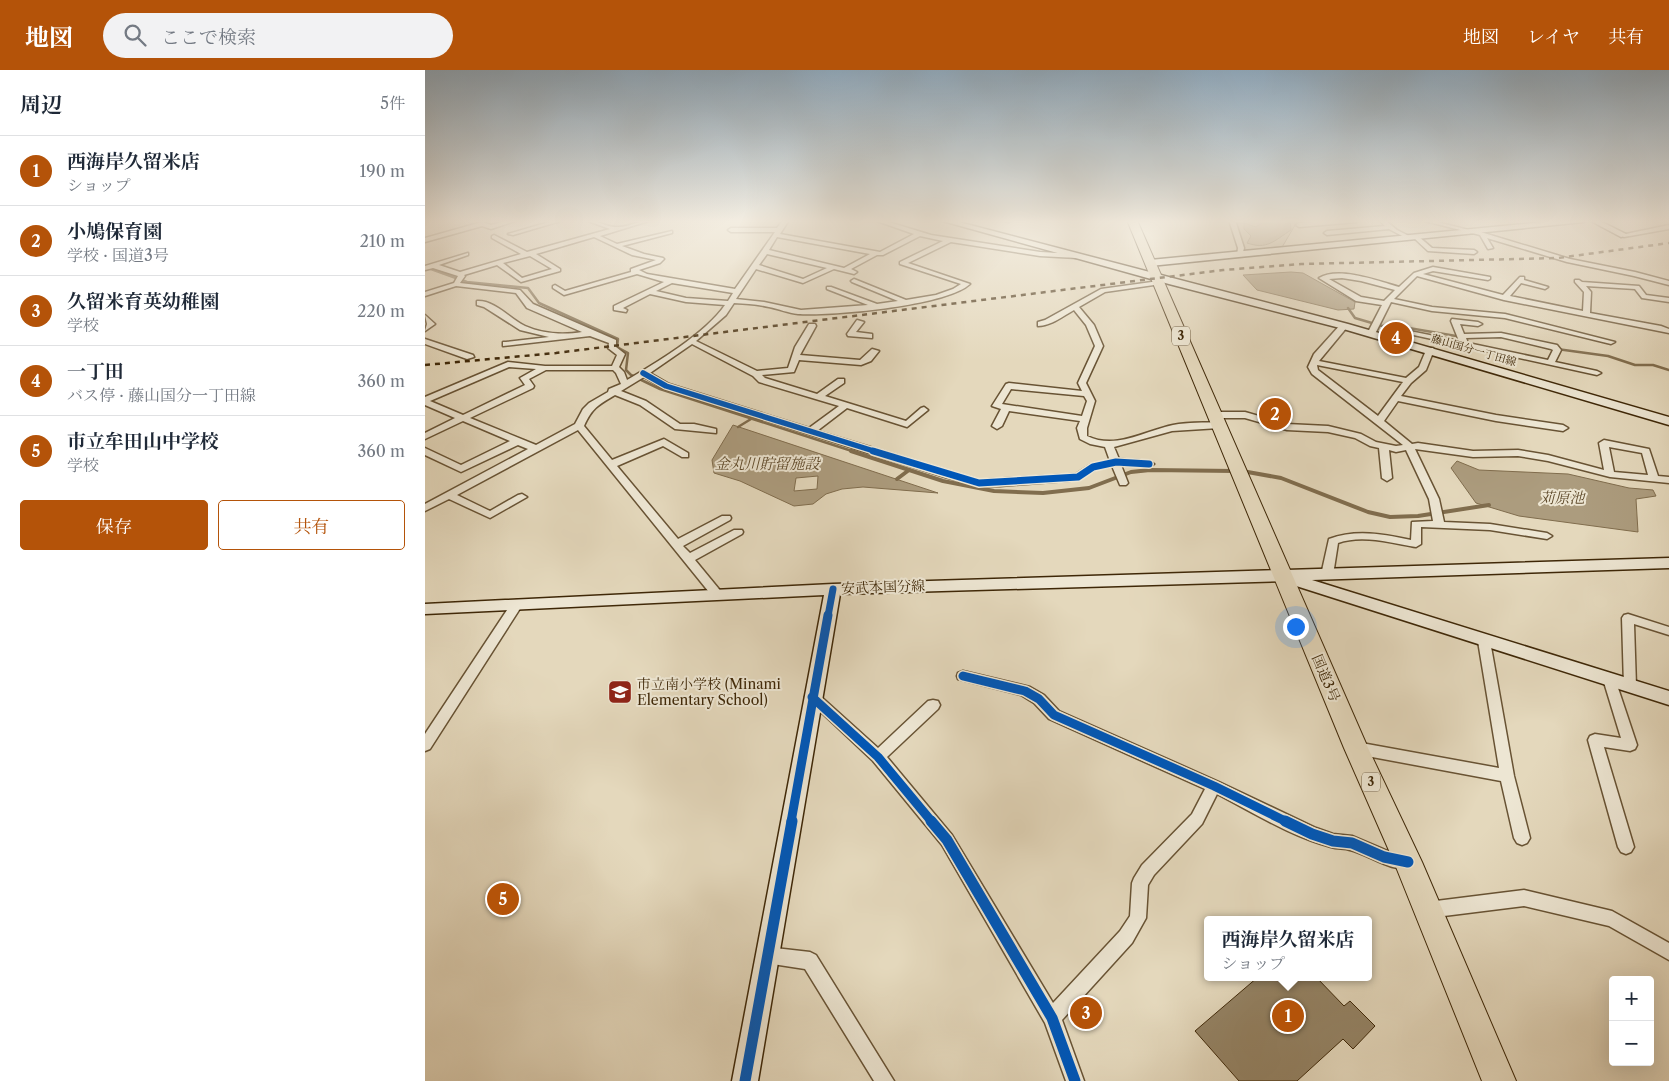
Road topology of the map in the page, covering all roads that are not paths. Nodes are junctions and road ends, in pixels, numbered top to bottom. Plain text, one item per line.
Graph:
1 (432, 267) edge
2 (481, 267) edge
3 (504, 267) edge
4 (553, 267) edge
5 (640, 267) edge
6 (753, 267) edge
7 (758, 267) edge
8 (834, 267) joint
9 (850, 267) edge
10 (918, 267) edge
11 (1114, 267) edge
12 (1152, 267) edge
13 (1602, 267) edge
14 (845, 270) junction
15 (638, 272) junction
16 (854, 272) dead end
17 (1378, 273) dead end
18 (460, 274) junction
19 (1416, 274) junction
20 (1488, 278) dead end
21 (1157, 280) junction
22 (1370, 280) junction
23 (671, 281) junction
24 (855, 281) dead end
25 (1669, 283) edge
26 (456, 284) junction
27 (1545, 286) dead end
28 (555, 287) dead end
29 (829, 288) dead end
30 (1399, 289) junction
31 (649, 292) junction
32 (738, 292) junction
33 (425, 294) edge
34 (1504, 298) junction
35 (1669, 300) edge
36 (1388, 301) junction
37 (732, 302) junction
38 (903, 302) junction
39 (480, 303) dead end
40 (877, 306) junction
41 (1075, 306) junction
42 (623, 310) dead end
43 (1586, 315) junction
44 (425, 317) edge
45 (860, 322) dead end
46 (1041, 324) dead end
47 (1478, 324) dead end
48 (812, 326) dead end
49 (1343, 326) junction
50 (425, 329) edge
51 (1390, 330) dead end
52 (1669, 331) edge
53 (590, 333) junction
54 (1371, 334) junction
55 (869, 336) dead end
56 (1460, 336) junction
57 (560, 337) junction
58 (425, 340) edge
59 (691, 341) junction
60 (1611, 342) dead end
61 (506, 344) dead end
62 (1431, 346) junction
63 (1465, 346) junction
64 (875, 351) dead end
65 (470, 357) dead end
66 (795, 357) junction
67 (1313, 362) junction
68 (1550, 363) junction
69 (545, 368) junction
70 (615, 368) junction
71 (643, 373) junction
72 (1597, 373) dead end
73 (756, 374) junction
74 (841, 381) dead end
75 (1408, 381) junction
76 (625, 384) junction
77 (612, 391) junction
78 (1088, 394) junction
79 (818, 397) junction
80 (1396, 398) junction
81 (425, 401) edge
82 (846, 405) junction
83 (1006, 408) junction
84 (924, 410) dead end
85 (464, 418) junction
86 (1085, 419) junction
87 (1217, 420) junction
88 (1379, 420) junction
89 (1669, 421) edge
90 (579, 426) junction
91 (997, 426) dead end
92 (1563, 428) dead end
93 (713, 431) dead end
94 (811, 431) junction
95 (425, 436) edge
96 (517, 441) junction
97 (1108, 444) junction
98 (1409, 446) junction
99 (1384, 447) junction
100 (536, 449) junction
101 (425, 451) edge
102 (685, 455) dead end
103 (1116, 462) junction
104 (1149, 464) dead end
105 (610, 465) junction
106 (1610, 474) junction
107 (1387, 478) dead end
108 (1654, 479) junction
109 (1669, 480) edge
110 (1123, 483) dead end
111 (450, 496) junction
112 (522, 497) dead end
113 (425, 508) edge
114 (726, 518) dead end
115 (1439, 525) junction
116 (738, 532) dead end
117 (1547, 536) dead end
118 (730, 543) dead end
119 (676, 545) junction
120 (689, 561) junction
121 (1669, 563) edge
122 (1344, 574) junction
123 (1327, 575) junction
124 (1282, 576) junction
125 (833, 589) junction
126 (717, 594) junction
127 (1355, 600) junction
128 (517, 604) junction
129 (425, 609) edge
130 (1669, 632) edge
131 (1484, 641) junction
132 (963, 676) dead end
133 (1609, 679) junction
134 (1630, 686) junction
135 (812, 697) junction
136 (1669, 698) edge
137 (933, 705) dead end
138 (425, 745) edge
139 (1356, 748) junction
140 (878, 757) junction
141 (1507, 776) junction
142 (1214, 786) junction
143 (1522, 838) dead end
144 (1626, 847) dead end
145 (1408, 862) junction
146 (1428, 910) junction
147 (1669, 952) edge
148 (766, 954) junction
149 (1052, 1018) junction
150 (745, 1081) edge
151 (885, 1081) edge
152 (1075, 1081) edge
153 (1499, 1081) edge

1 - 18 street
2 - 18 street
3 - 4 street
5 - 15 street
6 - 32 street
7 - 8 street
8 - 14 street
9 - 14 street
10 - 38 street
11 - 21 main road, 藤山国分一丁田線
12 - 21 highway, 国道3号 / 3
13 - 25 street
14 - 16 street
15 - 23 street
15 - 28 street
17 - 22 street
18 - 26 street
19 - 20 street
19 - 30 street
19 - 34 street
21 - 41 street
21 - 49 main road, 藤山国分一丁田線
21 - 87 highway, 国道3号 / 3
22 - 30 street
22 - 36 street
23 - 31 street
23 - 32 street
24 - 38 street
26 - 33 street
26 - 53 street
27 - 34 street
29 - 40 street
30 - 36 street
31 - 37 street
31 - 42 street
32 - 37 street
34 - 43 street
35 - 43 street
36 - 54 street
36 - 60 street
37 - 40 street
37 - 59 street
38 - 40 street
39 - 57 street
41 - 46 street
41 - 78 street
43 - 52 street
44 - 50 street
45 - 55 street
47 - 56 street
48 - 66 street
49 - 54 main road, 藤山国分一丁田線
49 - 67 street
51 - 62 street
53 - 57 street
53 - 70 street
54 - 62 main road, 藤山国分一丁田線
56 - 63 street
56 - 68 street
57 - 61 street
58 - 65 street
59 - 71 street
59 - 73 street
62 - 63 street
62 - 75 street
62 - 89 main road, 藤山国分一丁田線
63 - 68 street
64 - 66 street
66 - 73 street
67 - 75 street
67 - 88 street
68 - 72 street
69 - 70 street
69 - 81 street
69 - 85 street
70 - 76 street
71 - 76 street
71 - 94 street
73 - 79 street
74 - 79 street
75 - 80 street
76 - 77 street
77 - 90 street
77 - 93 street
78 - 83 street
78 - 86 street
79 - 82 street
80 - 88 street
80 - 92 street
81 - 85 street
82 - 84 street
82 - 94 street
83 - 86 street
83 - 91 street
85 - 95 street
85 - 96 street
86 - 97 street
87 - 97 street
87 - 99 street
87 - 124 highway, 国道3号 / 3
88 - 98 street
90 - 100 street
90 - 105 street
94 - 103 street
96 - 100 street
96 - 101 street
97 - 103 street
98 - 99 street
98 - 106 street
98 - 115 street
99 - 107 street
100 - 111 street
102 - 105 street
103 - 104 street
103 - 110 street
105 - 119 street
106 - 108 street
106 - 108 street
108 - 109 street
111 - 112 street
111 - 113 street
114 - 119 street
115 - 117 street
115 - 123 street
116 - 120 street
118 - 120 street
119 - 120 street
120 - 126 street
121 - 122 main road, 安武本国分線
122 - 123 main road, 安武本国分線
122 - 127 main road
123 - 124 main road, 安武本国分線
124 - 125 main road, 安武本国分線
124 - 127 main road
124 - 139 highway, 国道3号 / 3
125 - 126 main road, 安武本国分線
125 - 135 main road
126 - 128 main road, 安武本国分線
127 - 131 main road
128 - 129 main road, 安武本国分線
128 - 138 street
130 - 134 street
131 - 133 main road
131 - 141 street
132 - 142 street
133 - 134 main road
133 - 144 street
134 - 136 main road
135 - 140 street
135 - 148 main road
137 - 140 street
139 - 141 street
139 - 145 highway, 国道3号 / 3
140 - 149 street
141 - 143 street
142 - 145 street
142 - 149 street
145 - 146 highway, 国道3号 / 3
146 - 147 street
146 - 153 highway, 国道3号 / 3
148 - 150 main road
148 - 151 street
149 - 152 street

